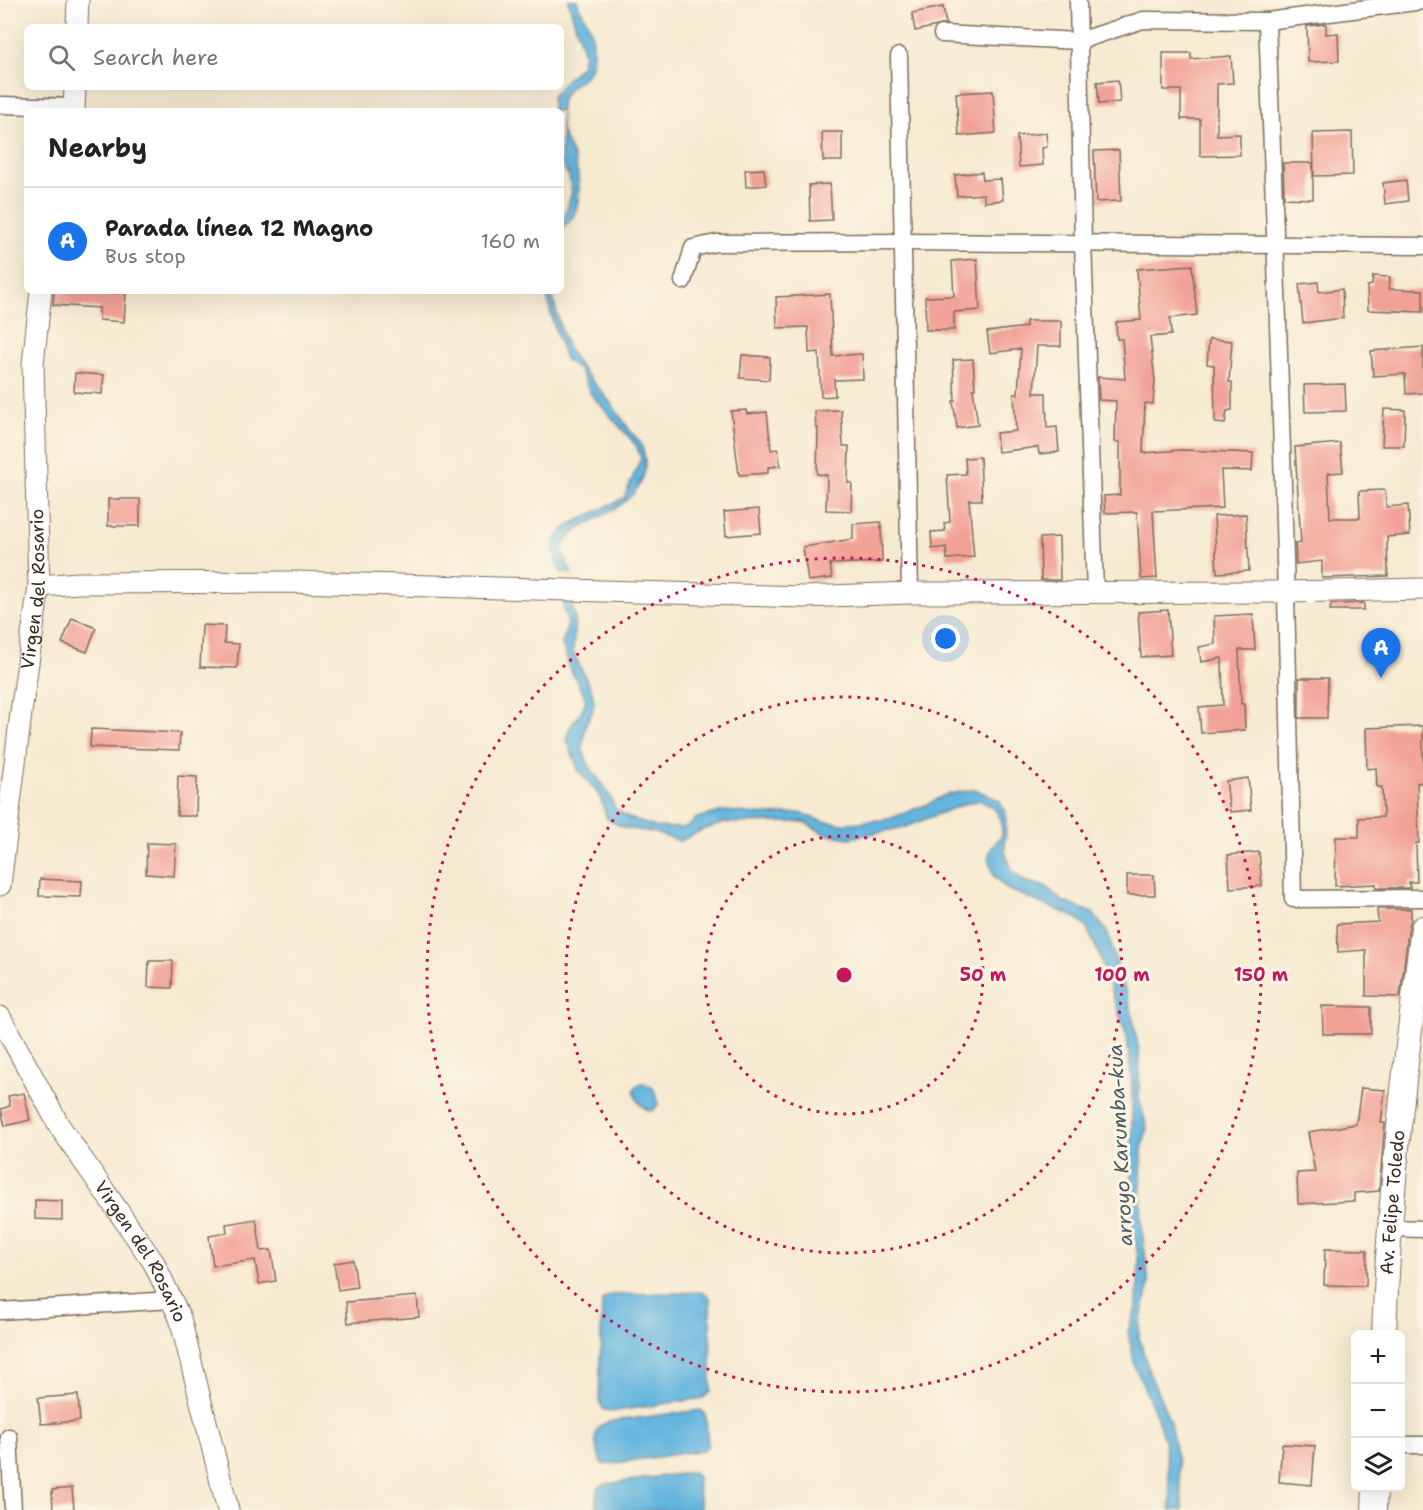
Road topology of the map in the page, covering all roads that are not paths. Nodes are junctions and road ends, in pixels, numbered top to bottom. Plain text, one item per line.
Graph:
1 (78, 0) edge
2 (1078, 0) edge
3 (1423, 1) edge
4 (1267, 21) junction
5 (77, 24) edge
6 (942, 34) dead end
7 (1079, 41) junction
8 (899, 56) dead end
9 (75, 102) edge
10 (0, 105) edge
11 (903, 242) junction
12 (1083, 243) junction
13 (1276, 245) junction
14 (1423, 246) edge
15 (683, 280) dead end
16 (41, 294) edge
17 (39, 586) junction
18 (1423, 589) edge
19 (1095, 592) junction
20 (1287, 592) junction
21 (910, 593) junction
22 (0, 885) edge
23 (1423, 898) edge
24 (1423, 928) edge
25 (0, 1017) edge
26 (1389, 1228) junction
27 (1423, 1229) edge
28 (171, 1300) junction
29 (0, 1311) edge
30 (1384, 1330) edge
31 (9, 1437) dead end
32 (1405, 1445) edge
33 (1423, 1445) edge
34 (1375, 1492) edge
35 (13, 1510) edge
36 (228, 1510) edge
37 (1374, 1510) edge

1 - 5 street
2 - 7 street
3 - 4 street
4 - 7 street
4 - 13 street
6 - 7 street
7 - 12 street
8 - 11 street
9 - 10 street
11 - 12 street
11 - 15 street
11 - 21 street
12 - 13 street
12 - 19 street
13 - 14 street
13 - 20 street
16 - 17 street, Virgen del Rosario
17 - 21 street
17 - 22 street, Virgen del Rosario
18 - 20 street
19 - 20 street
19 - 21 street
20 - 23 street
24 - 26 main road, Av. Felipe Toledo
25 - 28 street, Virgen del Rosario
26 - 27 street
26 - 30 main road, Av. Felipe Toledo
28 - 29 street
28 - 36 street, Virgen del Rosario
31 - 35 street
32 - 33 street
34 - 37 main road

